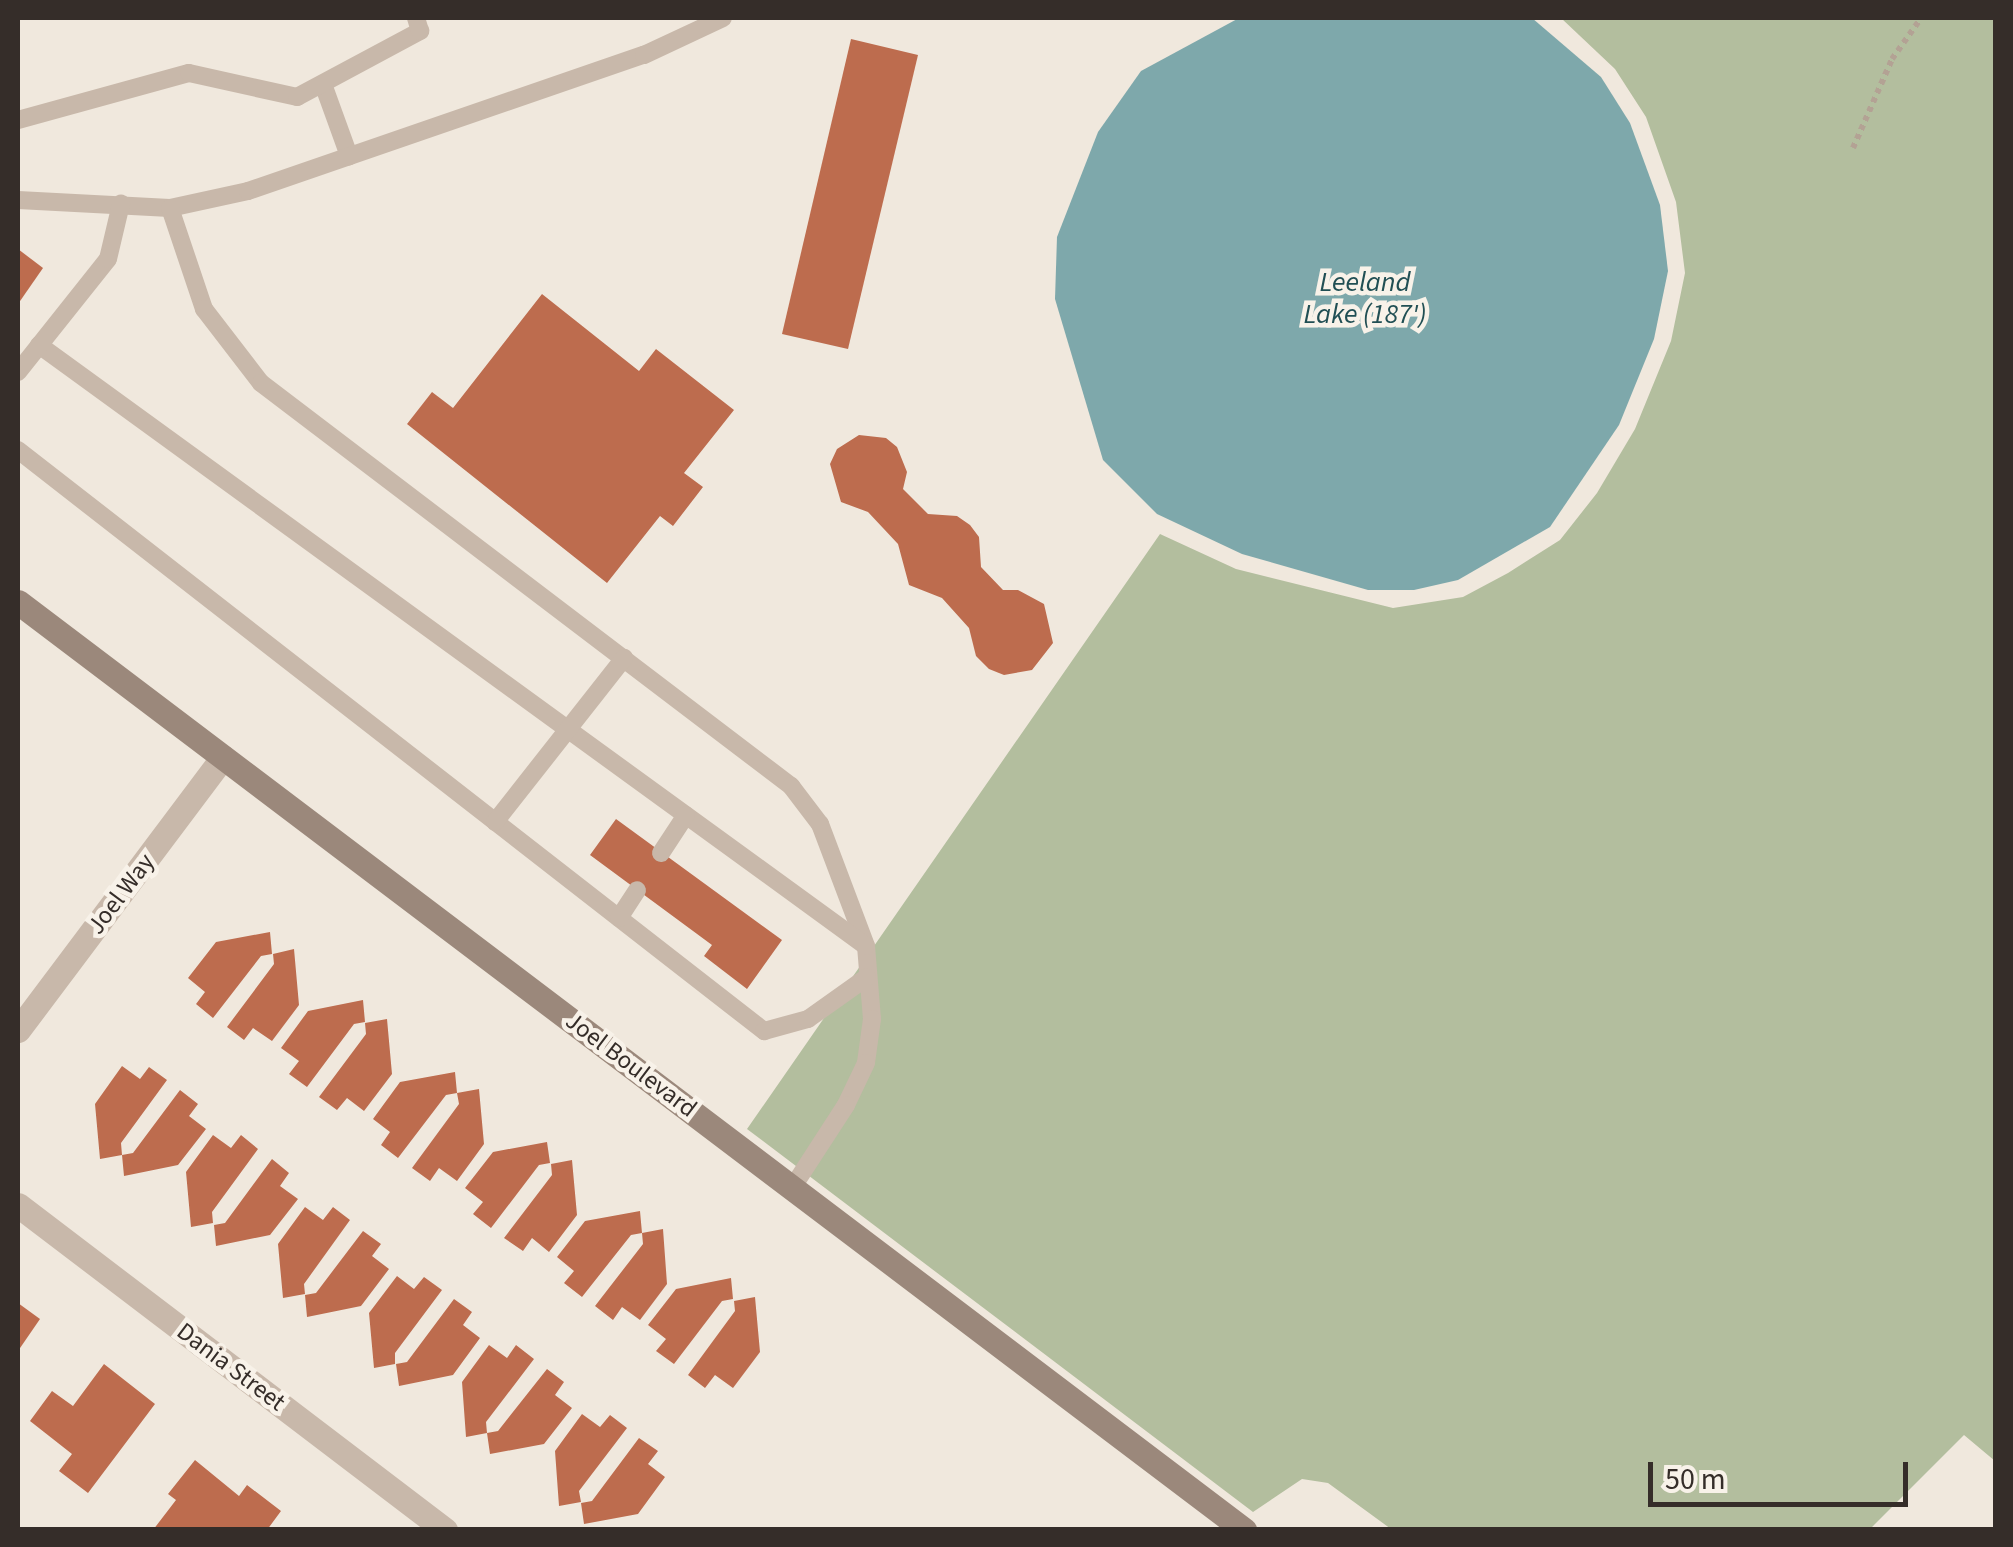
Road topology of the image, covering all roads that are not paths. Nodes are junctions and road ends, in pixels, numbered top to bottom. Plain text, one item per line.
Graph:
1 (416, 18) edge
2 (723, 18) edge
3 (322, 84) junction
4 (18, 120) edge
5 (349, 156) junction
6 (18, 200) edge
7 (121, 204) junction
8 (170, 208) junction
9 (39, 345) junction
10 (18, 372) edge
11 (18, 450) edge
12 (18, 602) edge
13 (624, 658) junction
14 (567, 729) junction
15 (222, 757) junction
16 (686, 815) junction
17 (496, 822) junction
18 (661, 854) dead end
19 (637, 890) dead end
20 (619, 918) junction
21 (866, 946) junction
22 (867, 978) junction
23 (18, 1030) edge
24 (792, 1188) junction
25 (18, 1205) edge
26 (445, 1530) edge
27 (1244, 1530) edge

1 - 3 lane
2 - 5 lane
3 - 4 lane
3 - 5 lane
5 - 8 lane
6 - 7 lane
7 - 8 lane
7 - 9 lane
8 - 13 lane
9 - 10 lane
9 - 14 lane
11 - 17 lane
12 - 15 main road, Joel Boulevard
13 - 14 lane
13 - 21 lane
14 - 16 lane
14 - 17 lane
15 - 23 street, Joel Way
15 - 24 main road, Joel Boulevard
16 - 18 lane
16 - 21 lane
17 - 20 lane
19 - 20 lane
20 - 22 lane
21 - 22 lane
22 - 24 lane
24 - 27 main road, Joel Boulevard
25 - 26 street, Dania Street

